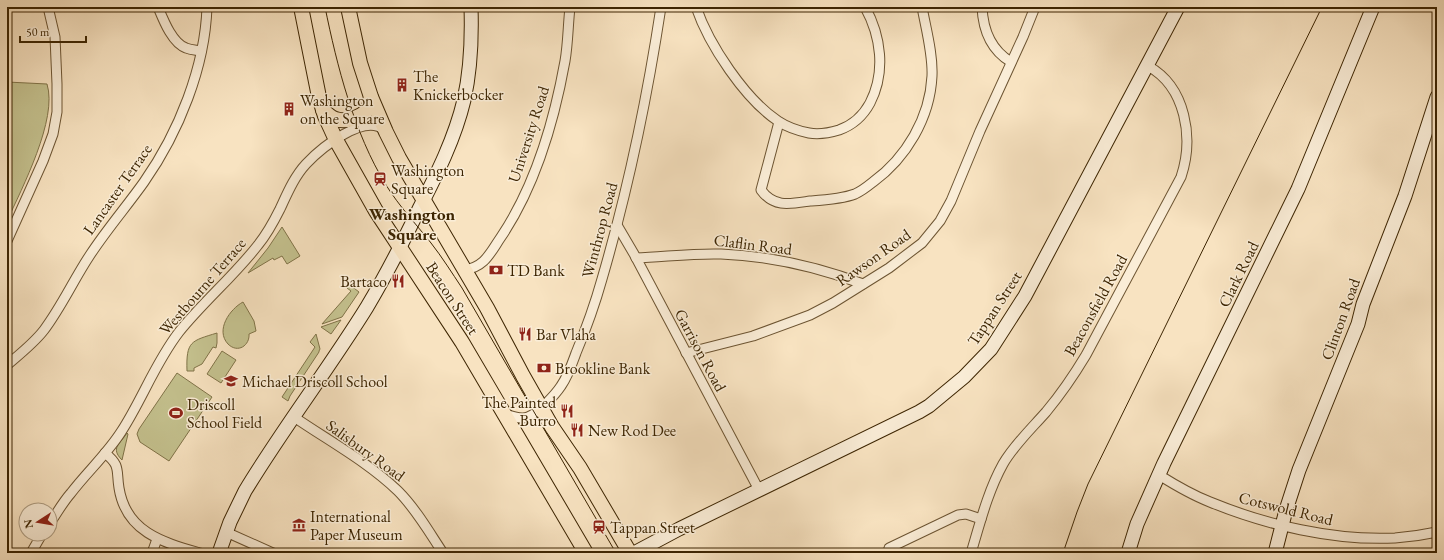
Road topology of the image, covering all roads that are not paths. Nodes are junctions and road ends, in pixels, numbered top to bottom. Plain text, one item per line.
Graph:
1 (48, 7) edge
2 (158, 7) edge
3 (207, 7) edge
4 (302, 7) edge
5 (348, 7) edge
6 (471, 7) edge
7 (570, 7) edge
8 (661, 7) edge
9 (696, 7) edge
10 (865, 7) edge
11 (922, 7) edge
12 (982, 7) edge
13 (1035, 7) edge
14 (1178, 7) edge
15 (1373, 7) edge
16 (201, 51) junction
17 (1011, 62) junction
18 (1148, 66) junction
19 (371, 97) junction
20 (1437, 97) edge
21 (323, 110) junction
22 (779, 122) junction
23 (386, 132) junction
24 (336, 140) junction
25 (424, 200) junction
26 (617, 225) junction
27 (7, 241) edge
28 (400, 247) junction
29 (636, 258) junction
30 (464, 270) junction
31 (863, 284) junction
32 (686, 353) junction
33 (7, 365) edge
34 (541, 407) junction
35 (505, 414) junction
36 (294, 417) junction
37 (105, 453) junction
38 (1159, 475) junction
39 (758, 490) junction
40 (58, 512) edge
41 (981, 519) junction
42 (1282, 526) junction
43 (226, 532) junction
44 (1437, 532) edge
45 (157, 539) junction
46 (37, 542) edge
47 (31, 553) edge
48 (152, 553) edge
49 (200, 553) edge
50 (219, 553) edge
51 (274, 553) edge
52 (442, 553) edge
53 (586, 553) edge
54 (630, 553) edge
55 (634, 553) edge
56 (888, 553) edge
57 (971, 553) edge
58 (1128, 553) edge
59 (1275, 553) edge

1 - 27 street
2 - 16 street
3 - 16 street, Lancaster Terrace
4 - 21 main road, Beacon Street
5 - 19 main road, Beacon Street
6 - 25 street
7 - 30 street, University Road
8 - 26 street, Winthrop Road
9 - 22 street
10 - 22 street
11 - 22 street
12 - 17 street
13 - 17 street, Rawson Road
14 - 18 street, Tappan Street
15 - 38 street, Clark Road
16 - 33 street, Lancaster Terrace
17 - 31 street, Rawson Road
18 - 39 street, Tappan Street
18 - 41 street, Beaconsfield Road
19 - 21 main road
19 - 23 main road, Beacon Street
20 - 42 street, Clinton Road
21 - 24 main road, Beacon Street
23 - 24 street, Westbourne Terrace
23 - 25 main road, Beacon Street
24 - 28 main road, Beacon Street
24 - 37 street, Westbourne Terrace
25 - 28 street
25 - 30 main road, Beacon Street
26 - 29 street, Garrison Road
26 - 34 street, Winthrop Road
28 - 35 main road, Beacon Street
28 - 36 street
29 - 31 street, Claflin Road
29 - 32 street, Garrison Road
30 - 34 main road, Beacon Street
31 - 32 street, Rawson Road
32 - 39 street, Garrison Road
34 - 35 street, Winthrop Road
34 - 54 main road, Beacon Street
35 - 53 main road, Beacon Street
36 - 43 street
36 - 52 street, Salisbury Road
37 - 40 street, Westbourne Terrace
37 - 45 street
38 - 42 street, Cotswold Road
38 - 58 street, Clark Road
39 - 55 street, Tappan Street
41 - 56 street
41 - 57 street, Beaconsfield Road
42 - 44 street, Cotswold Road
42 - 59 street, Clinton Road
43 - 50 street
43 - 51 street
45 - 48 street
45 - 49 street
46 - 47 street

